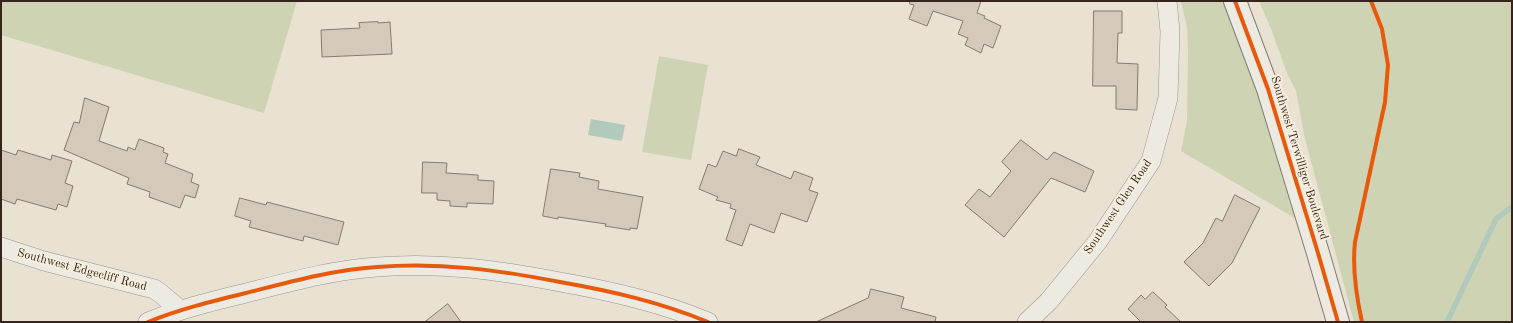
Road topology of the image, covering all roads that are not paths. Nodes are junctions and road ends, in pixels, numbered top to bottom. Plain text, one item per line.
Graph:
1 (1167, 1) edge
2 (1235, 1) edge
3 (1, 247) edge
4 (180, 310) junction
5 (148, 322) edge
6 (708, 322) edge
7 (1028, 322) edge
8 (1338, 322) edge

1 - 7 street, Southwest Glen Road
2 - 8 main road, Southwest Terwilliger Boulevard
3 - 4 street, Southwest Edgecliff Road
4 - 5 street
4 - 6 street

